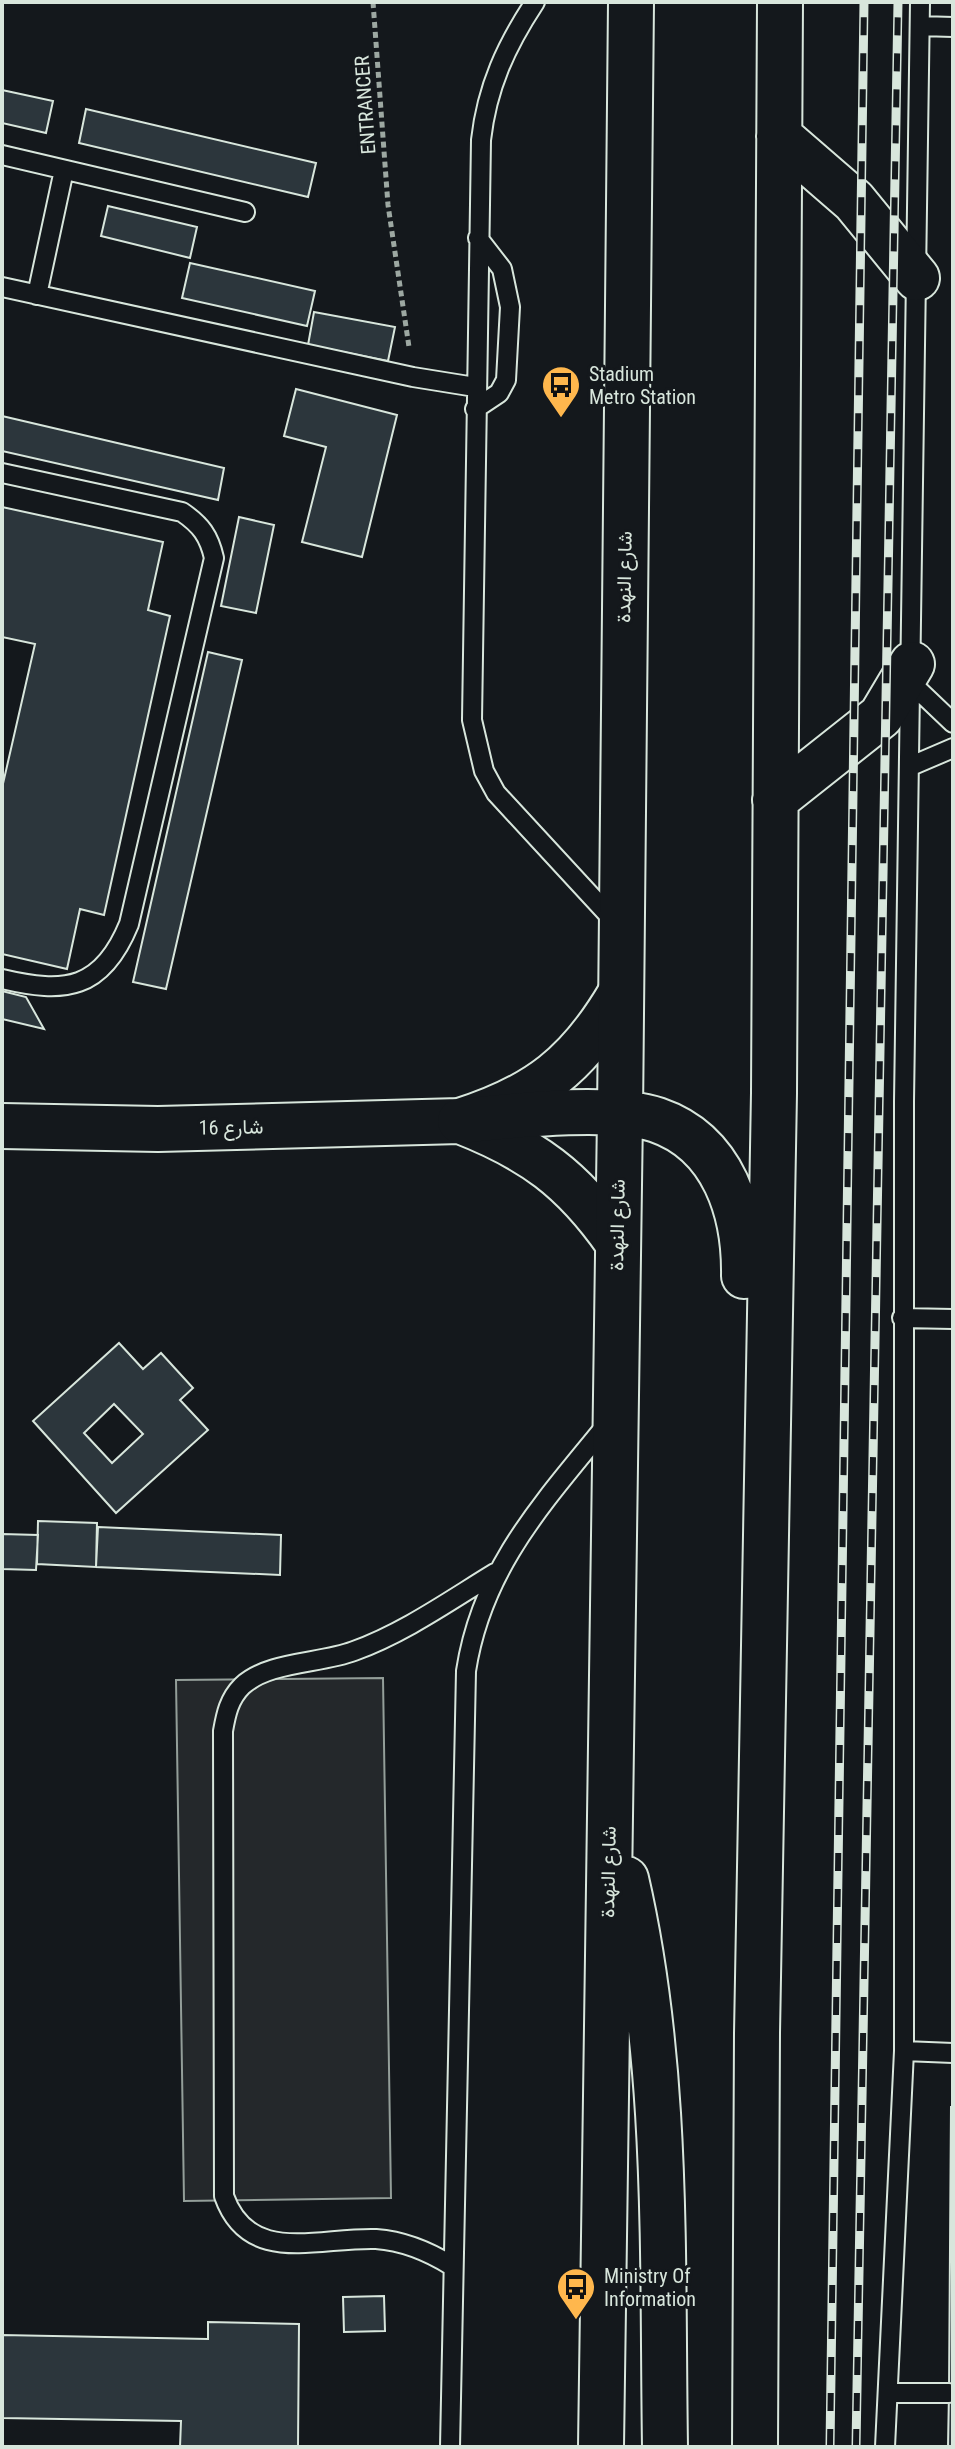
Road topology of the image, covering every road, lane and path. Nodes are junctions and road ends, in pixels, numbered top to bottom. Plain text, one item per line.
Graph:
1 (373, 2) edge
2 (535, 2) edge
3 (631, 2) edge
4 (780, 2) edge
5 (920, 2) edge
6 (920, 26) junction
7 (953, 27) edge
8 (779, 136) junction
9 (2, 155) edge
10 (64, 170) junction
11 (245, 212) dead end
12 (478, 238) junction
13 (917, 278) junction
14 (2, 287) edge
15 (37, 295) junction
16 (413, 377) junction
17 (475, 387) junction
18 (475, 409) junction
19 (2, 473) edge
20 (912, 674) junction
21 (953, 723) edge
22 (953, 748) edge
23 (911, 766) junction
24 (775, 800) junction
25 (619, 926) junction
26 (2, 979) edge
27 (620, 994) junction
28 (620, 1115) junction
29 (460, 1121) junction
30 (2, 1126) edge
31 (617, 1242) junction
32 (902, 1318) junction
33 (953, 1319) edge
34 (615, 1415) junction
35 (495, 1573) junction
36 (608, 1802) junction
37 (757, 2033) junction
38 (904, 2051) junction
39 (953, 2053) edge
40 (452, 2266) junction
41 (888, 2393) junction
42 (949, 2393) dead end
43 (450, 2447) edge
44 (601, 2447) edge
45 (665, 2447) edge
46 (755, 2447) edge
47 (885, 2447) edge

1 - 16 path, ENTRANCER
2 - 12 lane
3 - 25 main road, شارع النهدة
4 - 8 main road
5 - 6 lane
6 - 7 lane
6 - 13 lane
8 - 13 main road
8 - 24 main road
9 - 10 lane
10 - 11 lane
10 - 15 lane
12 - 17 lane
12 - 18 lane
13 - 20 lane
14 - 15 lane
15 - 16 lane
16 - 17 lane
17 - 18 lane
18 - 25 lane
19 - 26 lane
20 - 21 lane
20 - 23 lane
20 - 24 main road
22 - 23 lane
23 - 32 lane
24 - 37 main road
25 - 27 main road, شارع النهدة
27 - 28 main road, شارع النهدة
27 - 29 main road, شارع 16
28 - 29 main road
28 - 31 main road, شارع النهدة
28 - 37 main road
29 - 30 main road, شارع 16
29 - 31 main road, شارع 16
31 - 34 main road, شارع النهدة
32 - 33 lane
32 - 38 lane
34 - 35 lane
34 - 36 main road, شارع النهدة
35 - 40 lane
35 - 40 lane
36 - 44 main road, شارع النهدة
36 - 45 main road
37 - 46 main road
38 - 39 lane
38 - 41 lane
40 - 43 lane
41 - 42 lane
41 - 47 lane

